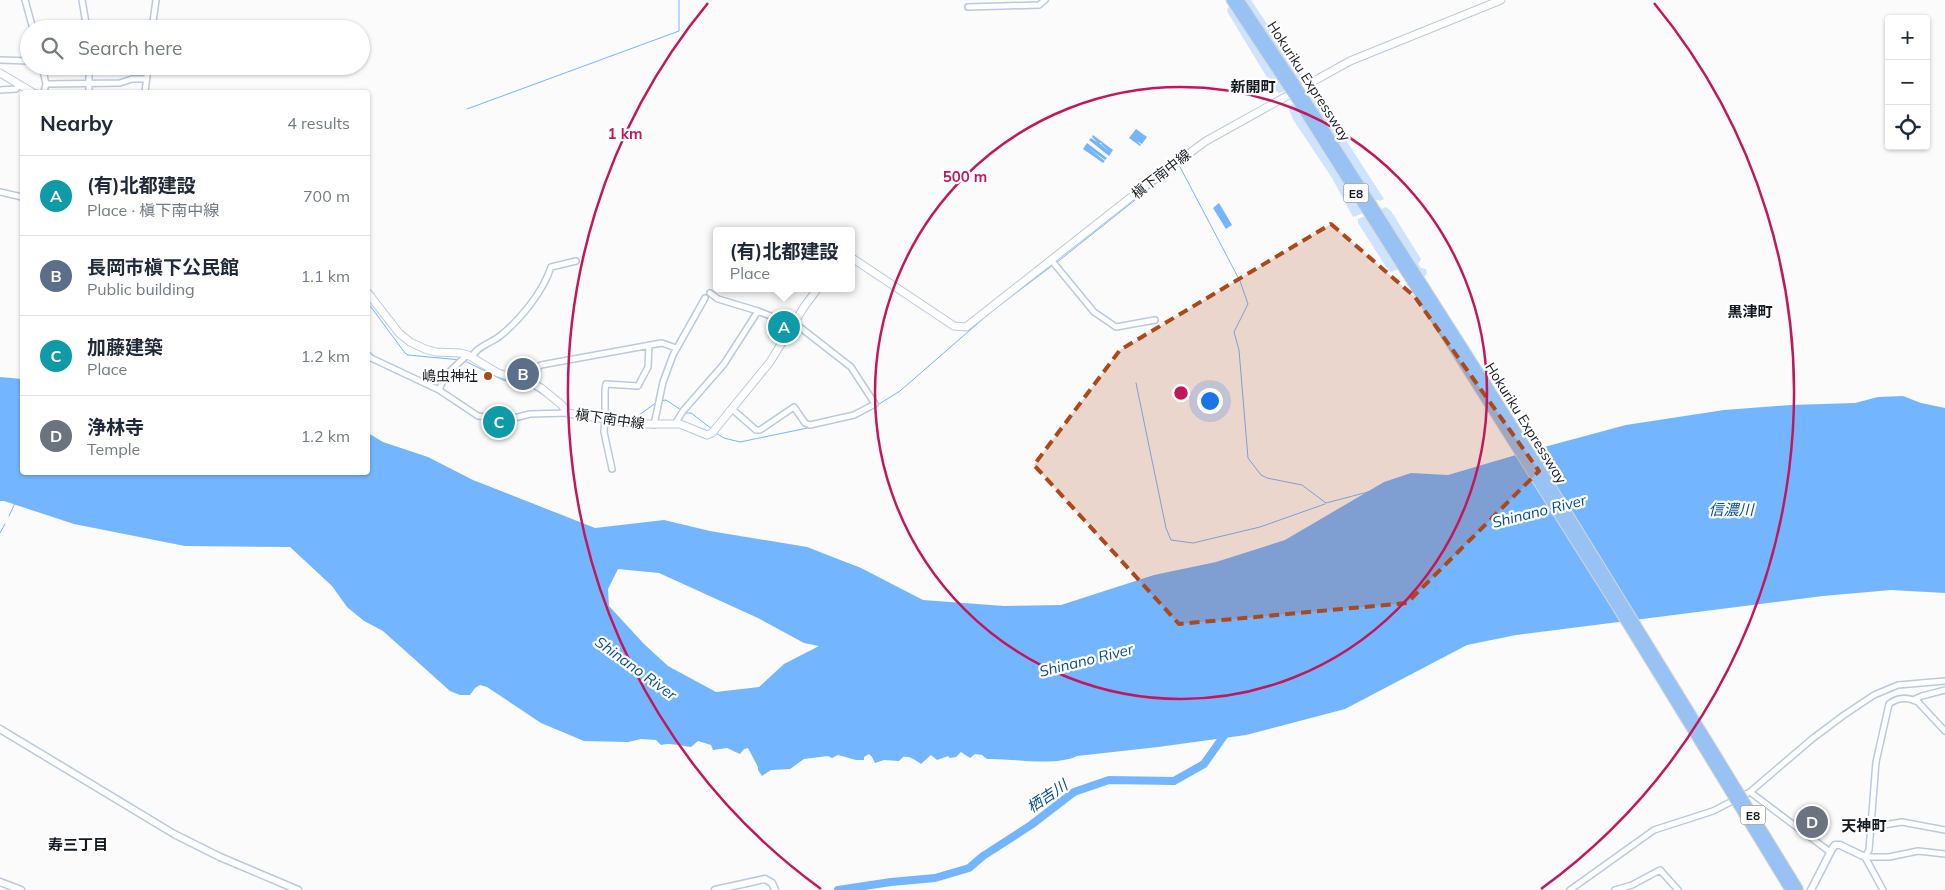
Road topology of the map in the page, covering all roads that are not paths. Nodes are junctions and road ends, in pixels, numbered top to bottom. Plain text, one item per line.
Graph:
1 (24, 0) edge
2 (82, 0) edge
3 (156, 0) edge
4 (1045, 0) edge
5 (1231, 0) edge
6 (1239, 0) edge
7 (1501, 0) edge
8 (968, 7) dead end
9 (30, 20) edge
10 (85, 20) edge
11 (153, 20) edge
12 (0, 60) edge
13 (20, 61) edge
14 (0, 74) edge
15 (44, 75) edge
16 (89, 75) edge
17 (147, 75) edge
18 (146, 79) junction
19 (89, 82) junction
20 (46, 84) junction
21 (19, 85) junction
22 (1292, 86) junction
23 (0, 90) edge
24 (28, 90) edge
25 (44, 90) edge
26 (89, 90) edge
27 (145, 90) edge
28 (0, 192) edge
29 (20, 197) edge
30 (855, 260) edge
31 (576, 261) dead end
32 (1052, 261) junction
33 (1416, 282) junction
34 (815, 292) edge
35 (710, 293) dead end
36 (370, 296) edge
37 (705, 298) dead end
38 (758, 311) junction
39 (1155, 320) dead end
40 (794, 324) junction
41 (650, 345) junction
42 (676, 348) junction
43 (469, 356) junction
44 (370, 357) edge
45 (534, 384) junction
46 (439, 390) junction
47 (732, 409) junction
48 (566, 413) junction
49 (606, 419) junction
50 (675, 424) junction
51 (654, 425) junction
52 (612, 468) dead end
53 (1945, 681) edge
54 (1945, 690) edge
55 (1914, 700) junction
56 (0, 729) edge
57 (1945, 731) edge
58 (1750, 792) junction
59 (1871, 827) junction
60 (1945, 830) edge
61 (1830, 852) junction
62 (1945, 854) edge
63 (1865, 857) junction
64 (0, 882) edge
65 (21, 890) edge
66 (298, 890) edge
67 (715, 890) edge
68 (775, 890) edge
69 (1570, 890) edge
70 (1615, 890) edge
71 (1678, 890) edge
72 (1790, 890) edge
73 (1799, 890) edge
74 (1811, 890) edge
75 (1884, 890) edge

1 - 9 street
2 - 10 street
3 - 11 street
4 - 8 street
5 - 22 highway, Hokuriku Expressway / E8
6 - 22 highway, Hokuriku Expressway / E8
7 - 32 main road, 槇下南中線
12 - 13 street
14 - 21 main road
15 - 20 street
16 - 19 street
17 - 18 street
18 - 19 street
18 - 27 street
19 - 20 street
19 - 26 street
20 - 25 street
21 - 23 street
21 - 24 main road
22 - 33 highway, Hokuriku Expressway / E8, bridge
28 - 29 street
30 - 32 main road, 槇下南中線
31 - 43 street
32 - 39 street
33 - 72 highway, Hokuriku Expressway / E8, bridge
33 - 73 highway, Hokuriku Expressway / E8, bridge
34 - 40 main road, 槇下南中線
35 - 38 street
36 - 43 main road, 槇下南中線
37 - 42 street
38 - 40 street
38 - 50 street
40 - 47 main road, 槇下南中線
40 - 47 street
41 - 42 street
41 - 45 street
41 - 49 street
42 - 51 street
43 - 45 main road, 槇下南中線
43 - 46 street
44 - 46 street
45 - 48 main road, 槇下南中線
46 - 48 street
47 - 50 main road, 槇下南中線
48 - 49 main road, 槇下南中線
49 - 51 main road, 槇下南中線
49 - 52 street
50 - 51 main road, 槇下南中線
53 - 58 street
54 - 55 street
55 - 57 street
55 - 59 street
56 - 66 street
58 - 61 street
58 - 69 street
59 - 60 street
59 - 63 street
61 - 63 street
61 - 74 street
62 - 63 street
63 - 75 street
64 - 65 street
67 - 68 street
70 - 71 street

